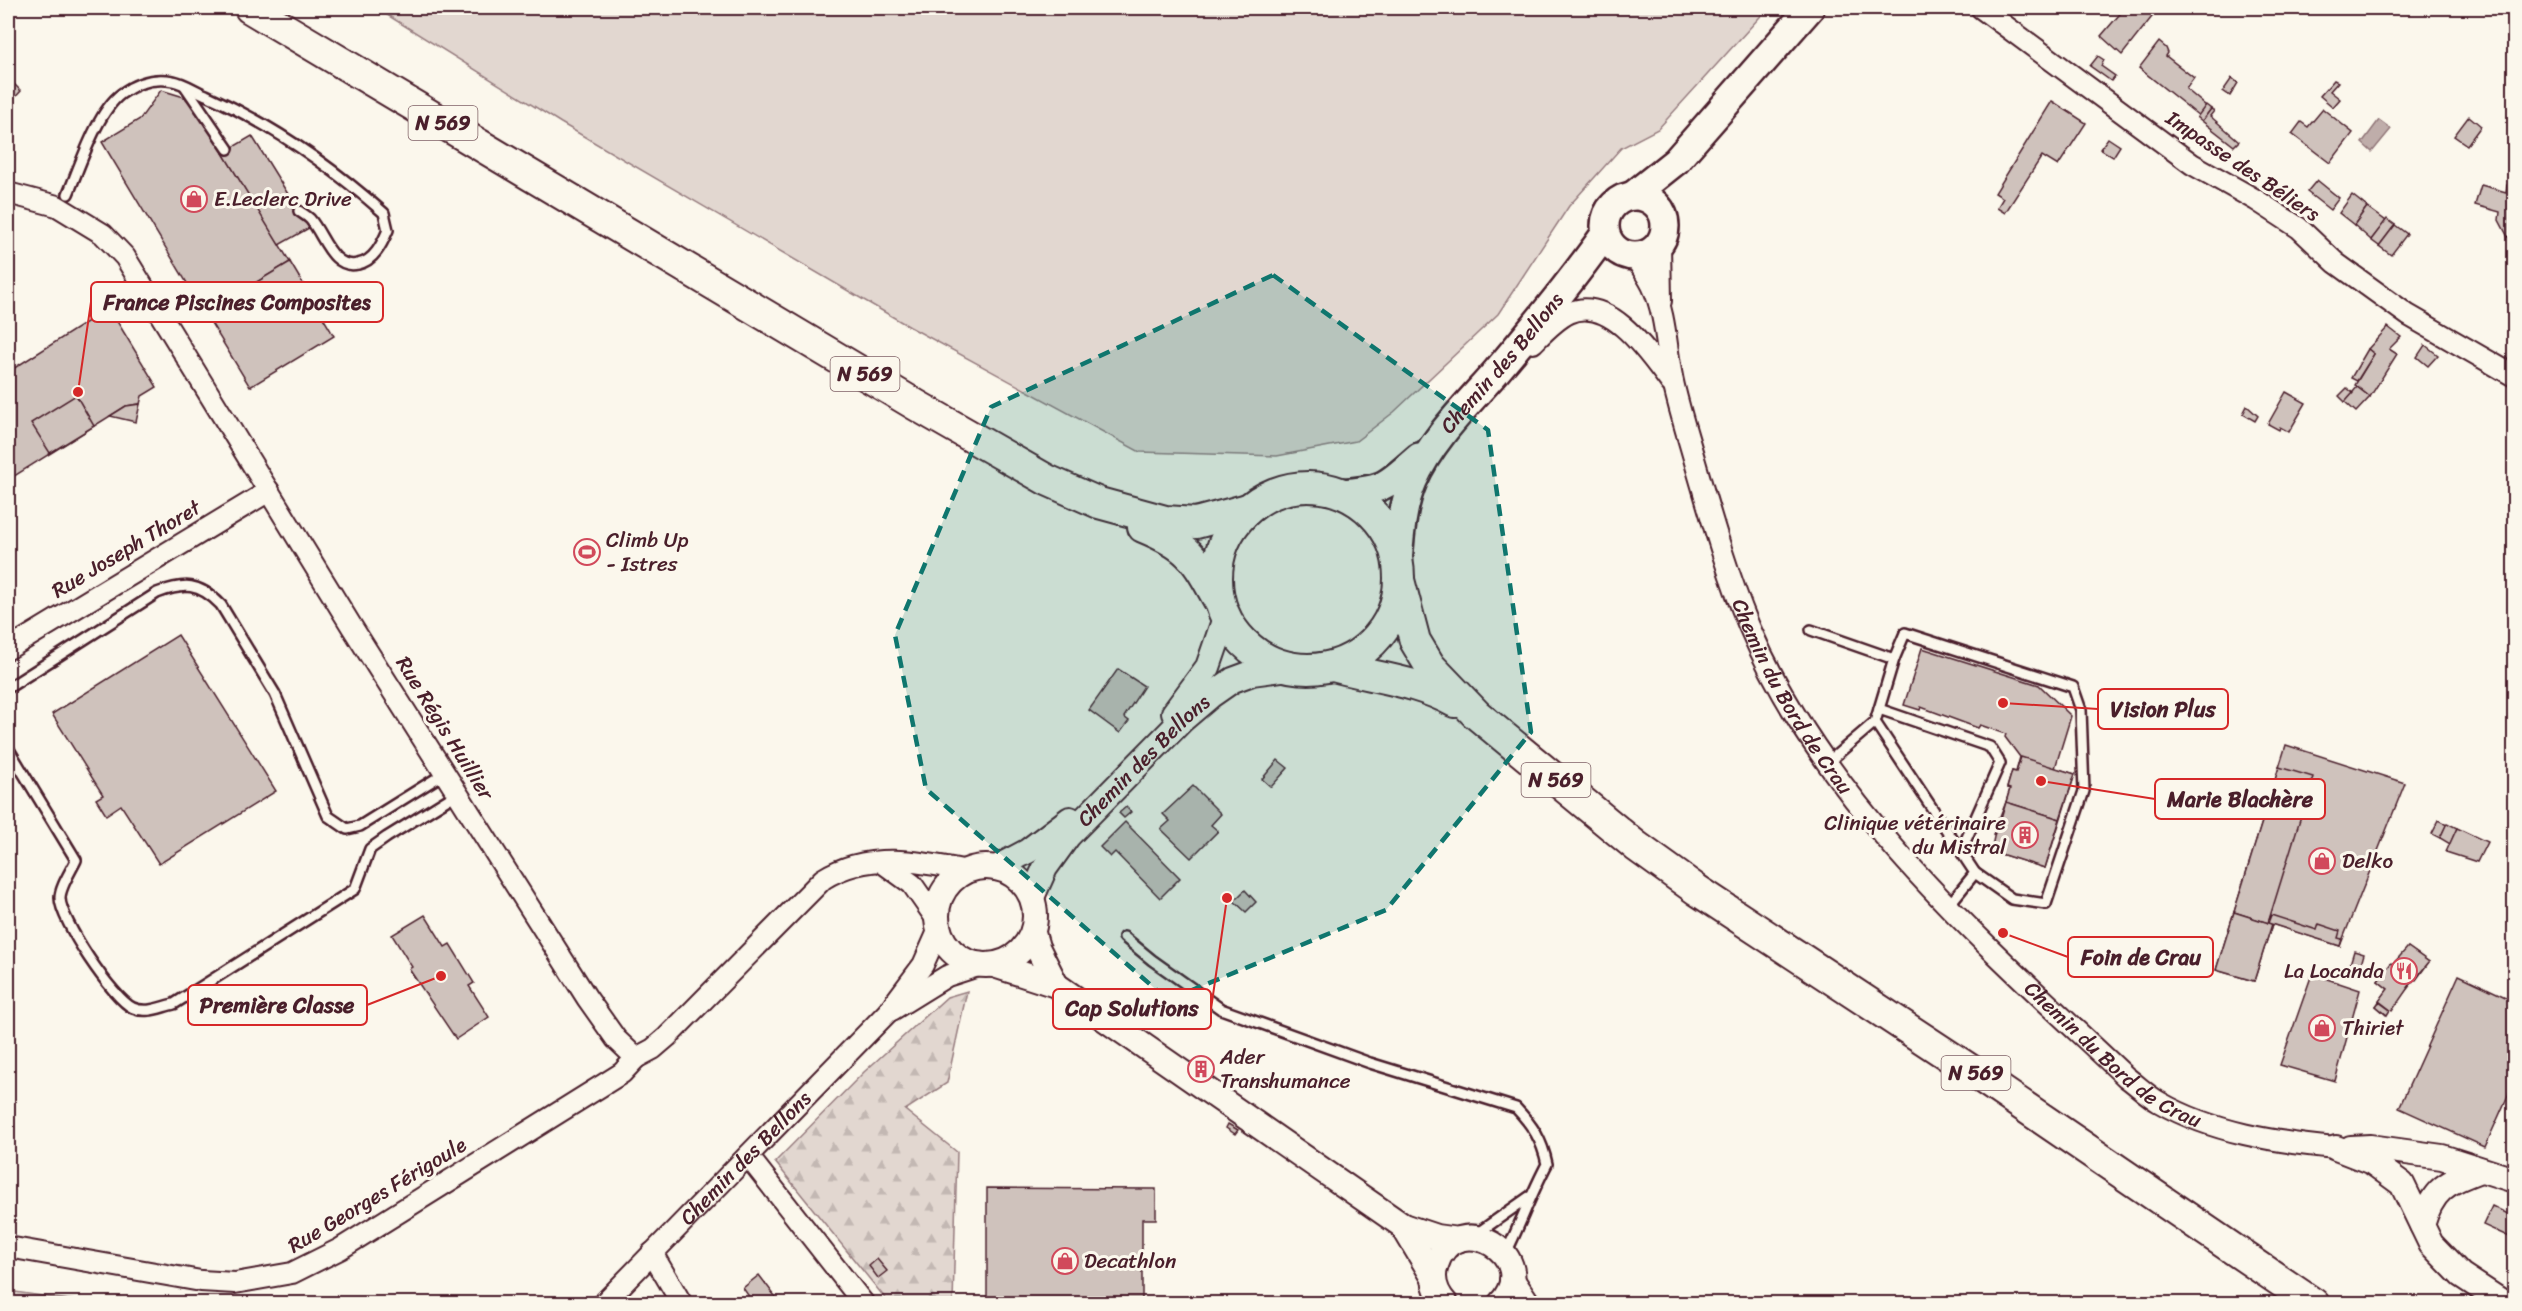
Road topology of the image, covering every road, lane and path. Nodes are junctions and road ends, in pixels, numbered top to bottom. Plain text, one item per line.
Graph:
1 (250, 8) edge
2 (1810, 8) edge
3 (1981, 8) edge
4 (185, 86) junction
5 (228, 149) dead end
6 (1676, 161) junction
7 (8, 193) edge
8 (68, 194) dead end
9 (1632, 196) junction
10 (1659, 209) junction
11 (299, 211) dead end
12 (1605, 234) junction
13 (1660, 243) junction
14 (1629, 255) junction
15 (1572, 282) junction
16 (1661, 309) junction
17 (1496, 372) junction
18 (2514, 376) edge
19 (1674, 386) junction
20 (1435, 445) junction
21 (269, 491) junction
22 (1341, 493) junction
23 (1099, 503) junction
24 (1248, 509) junction
25 (1398, 571) junction
26 (1222, 610) junction
27 (1811, 630) dead end
28 (8, 649) edge
29 (1894, 659) junction
30 (1333, 666) junction
31 (1289, 668) junction
32 (8, 688) edge
33 (1879, 709) junction
34 (1476, 714) junction
35 (1875, 722) junction
36 (8, 748) edge
37 (1827, 763) junction
38 (445, 773) junction
39 (458, 793) junction
40 (1961, 851) junction
41 (882, 863) junction
42 (996, 868) junction
43 (967, 871) junction
44 (1975, 873) junction
45 (1032, 897) junction
46 (1949, 905) junction
47 (938, 924) junction
48 (1033, 933) junction
49 (1124, 937) dead end
50 (988, 965) junction
51 (1056, 985) junction
52 (887, 1013) junction
53 (636, 1058) junction
54 (2336, 1148) junction
55 (748, 1156) junction
56 (2480, 1170) junction
57 (2514, 1180) edge
58 (1529, 1197) junction
59 (2422, 1225) junction
60 (1403, 1226) junction
61 (1465, 1239) junction
62 (8, 1247) edge
63 (652, 1254) junction
64 (1505, 1255) junction
65 (1512, 1280) junction
66 (1440, 1295) edge
67 (603, 1304) edge
68 (682, 1304) edge
69 (864, 1304) edge
70 (1500, 1304) edge
71 (1528, 1304) edge
72 (2314, 1304) edge
73 (2505, 1304) edge

1 - 23 main road, N 569
2 - 6 main road
3 - 18 street, Impasse des Béliers
4 - 5 lane
4 - 8 lane
4 - 11 lane
6 - 9 main road
6 - 10 main road
7 - 21 street, Rue Régis Huillier
9 - 10 main road
9 - 12 main road
10 - 13 main road
12 - 14 main road
12 - 15 main road, Chemin des Bellons
13 - 14 main road
13 - 16 street
14 - 15 main road, Chemin des Bellons
14 - 16 street
15 - 17 main road, Chemin des Bellons
16 - 19 street, Chemin du Bord de Crau
17 - 19 street
17 - 20 main road, Chemin des Bellons
19 - 37 street, Chemin du Bord de Crau
20 - 22 main road, Chemin des Bellons
20 - 25 main road, Chemin des Bellons
21 - 28 street, Rue Joseph Thoret
21 - 38 street, Rue Régis Huillier
22 - 24 main road
22 - 25 main road
23 - 24 main road, N 569
23 - 26 main road, N 569
24 - 26 main road
25 - 30 main road
25 - 34 main road, N 569
26 - 31 main road
26 - 42 street, Chemin des Bellons
27 - 29 lane
29 - 33 lane
29 - 44 lane
30 - 31 main road
30 - 34 main road, N 569
31 - 45 street, Chemin des Bellons
32 - 38 lane
33 - 35 lane
33 - 40 lane
34 - 72 main road, N 569
35 - 37 lane
35 - 40 lane
36 - 39 lane
37 - 46 street, Chemin du Bord de Crau
38 - 39 street, Rue Régis Huillier
39 - 53 street, Rue Régis Huillier
40 - 44 lane
41 - 43 street
41 - 47 street
41 - 53 street
42 - 43 street
42 - 45 street
43 - 47 street
44 - 46 lane
45 - 48 street
46 - 54 street, Chemin du Bord de Crau
47 - 50 street
47 - 52 street, Chemin des Bellons
48 - 50 street
48 - 51 street
49 - 58 lane
50 - 51 street
50 - 52 street, Chemin des Bellons
51 - 60 street
52 - 55 street, Chemin des Bellons
53 - 62 street, Rue Georges Férigoule
54 - 56 street, Chemin du Bord de Crau
54 - 59 street, Chemin du Bord de Crau
55 - 63 street, Chemin des Bellons
55 - 69 street
56 - 57 street, Chemin du Bord de Crau
56 - 59 street
58 - 61 lane
58 - 64 lane
59 - 73 street, Chemin du Bord de Crau
60 - 61 street
60 - 66 street
61 - 64 street
61 - 66 street
63 - 67 street, Chemin des Bellons
63 - 68 street
64 - 65 street
65 - 70 street
65 - 71 street

